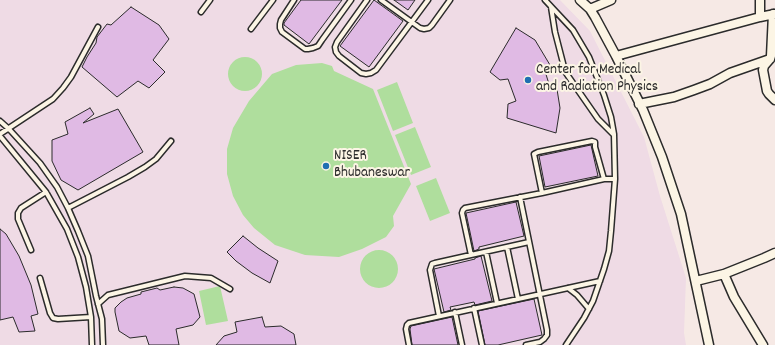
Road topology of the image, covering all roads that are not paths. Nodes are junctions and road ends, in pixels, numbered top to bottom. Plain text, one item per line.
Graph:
1 (210, 0) edge
2 (273, 0) edge
3 (294, 0) edge
4 (351, 0) edge
5 (367, 0) edge
6 (381, 0) edge
7 (428, 0) edge
8 (450, 0) edge
9 (544, 0) edge
10 (580, 0) edge
11 (611, 0) edge
12 (760, 0) edge
13 (551, 6) junction
14 (590, 9) junction
15 (201, 12) dead end
16 (774, 14) edge
17 (760, 17) junction
18 (412, 22) junction
19 (98, 27) dead end
20 (251, 29) dead end
21 (616, 56) junction
22 (770, 59) junction
23 (775, 100) edge
24 (639, 104) junction
25 (0, 121) edge
26 (9, 129) junction
27 (614, 134) junction
28 (0, 135) edge
29 (171, 141) dead end
30 (604, 179) junction
31 (614, 179) junction
32 (46, 192) junction
33 (542, 193) junction
34 (520, 197) junction
35 (68, 208) junction
36 (529, 242) junction
37 (507, 247) junction
38 (31, 250) dead end
39 (486, 252) junction
40 (775, 253) edge
41 (471, 255) junction
42 (724, 274) junction
43 (40, 278) dead end
44 (600, 281) junction
45 (696, 281) junction
46 (568, 288) junction
47 (230, 289) dead end
48 (540, 294) junction
49 (518, 299) junction
50 (497, 303) junction
51 (98, 304) junction
52 (474, 308) junction
53 (589, 309) junction
54 (455, 312) junction
55 (439, 316) junction
56 (91, 317) junction
57 (92, 345) edge
58 (103, 345) edge
59 (409, 345) edge
60 (462, 345) edge
61 (482, 345) edge
62 (526, 345) edge
63 (566, 345) edge
64 (709, 345) edge
65 (763, 345) edge

1 - 15 lane
2 - 20 lane
3 - 4 lane
5 - 18 lane
6 - 18 lane
7 - 18 lane
8 - 18 lane
9 - 13 lane
10 - 14 street
11 - 14 street
12 - 17 street
13 - 27 lane
13 - 27 lane
14 - 21 street
16 - 17 street
16 - 22 street
17 - 21 street
19 - 26 lane
21 - 24 street
22 - 23 street
22 - 24 street
24 - 45 street
25 - 26 lane
26 - 28 lane
26 - 35 lane
27 - 31 lane
28 - 32 lane
29 - 35 lane
30 - 31 lane
30 - 33 lane
30 - 33 lane
31 - 44 lane
32 - 38 lane
32 - 56 lane
33 - 34 lane
34 - 36 lane
34 - 41 lane
35 - 51 lane
36 - 37 lane
36 - 48 lane
37 - 39 lane
37 - 49 lane
39 - 41 lane
39 - 50 lane
40 - 42 street
41 - 55 lane
42 - 45 street
42 - 65 street
43 - 56 lane
44 - 46 lane
44 - 53 lane
45 - 64 street
46 - 48 lane
46 - 53 lane
47 - 51 lane
48 - 49 lane
48 - 62 lane
49 - 50 lane
50 - 52 lane
51 - 58 lane
52 - 54 lane
52 - 61 lane
53 - 63 lane
54 - 55 lane
54 - 60 lane
55 - 59 lane
56 - 57 lane

